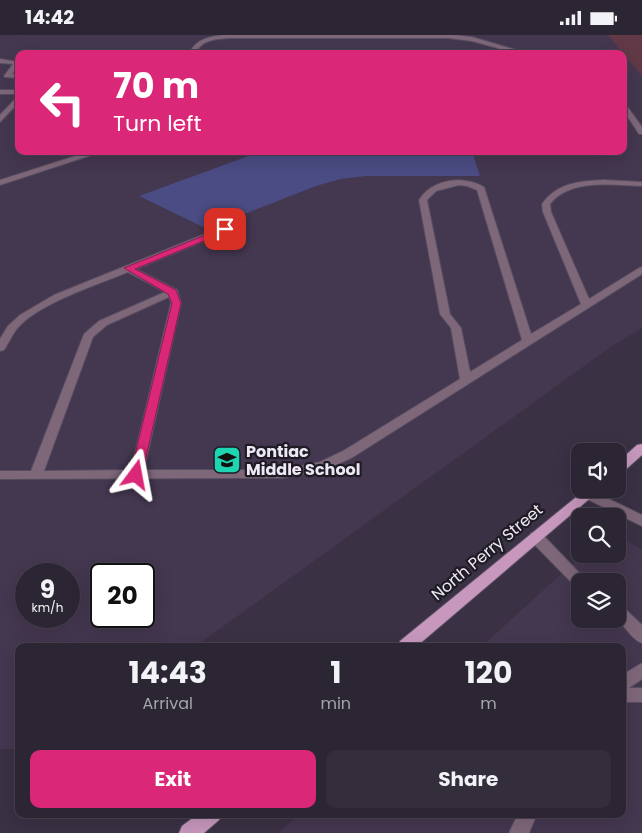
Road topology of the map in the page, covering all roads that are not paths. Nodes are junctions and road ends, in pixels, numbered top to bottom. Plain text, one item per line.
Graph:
1 (291, 35) edge
2 (432, 35) edge
3 (194, 50) edge
4 (513, 50) edge
5 (0, 61) edge
6 (15, 63) edge
7 (15, 66) edge
8 (15, 76) edge
9 (0, 92) edge
10 (15, 92) edge
11 (15, 102) edge
12 (627, 110) edge
13 (0, 119) edge
14 (642, 132) edge
15 (88, 155) edge
16 (0, 183) edge
17 (642, 184) edge
18 (225, 229) dead end
19 (128, 268) junction
20 (642, 270) edge
21 (172, 292) junction
22 (586, 304) junction
23 (528, 341) junction
24 (0, 348) edge
25 (466, 380) junction
26 (642, 448) edge
27 (626, 462) edge
28 (0, 475) edge
29 (36, 475) junction
30 (136, 475) junction
31 (583, 498) edge
32 (603, 498) edge
33 (642, 521) edge
34 (536, 537) junction
35 (571, 573) edge
36 (626, 618) edge
37 (642, 637) edge
38 (410, 643) edge
39 (642, 670) edge
40 (626, 682) edge
41 (626, 695) edge
42 (642, 695) edge
43 (207, 818) edge
44 (526, 818) edge
45 (189, 833) edge
46 (520, 833) edge

1 - 2 lane
1 - 3 lane
2 - 4 lane
5 - 6 lane
7 - 8 lane
9 - 10 lane
11 - 13 lane
12 - 14 lane
15 - 16 lane
17 - 22 lane
18 - 19 lane
19 - 21 lane
19 - 24 lane
20 - 22 lane
21 - 29 lane
21 - 30 lane
22 - 23 lane
23 - 25 lane
23 - 25 lane
25 - 30 lane
26 - 27 main road
28 - 29 lane
29 - 30 lane
31 - 34 main road, North Perry Street
32 - 33 lane
34 - 35 lane
34 - 38 main road, North Perry Street
36 - 37 lane
39 - 40 lane
41 - 42 lane
43 - 45 main road
44 - 46 lane

